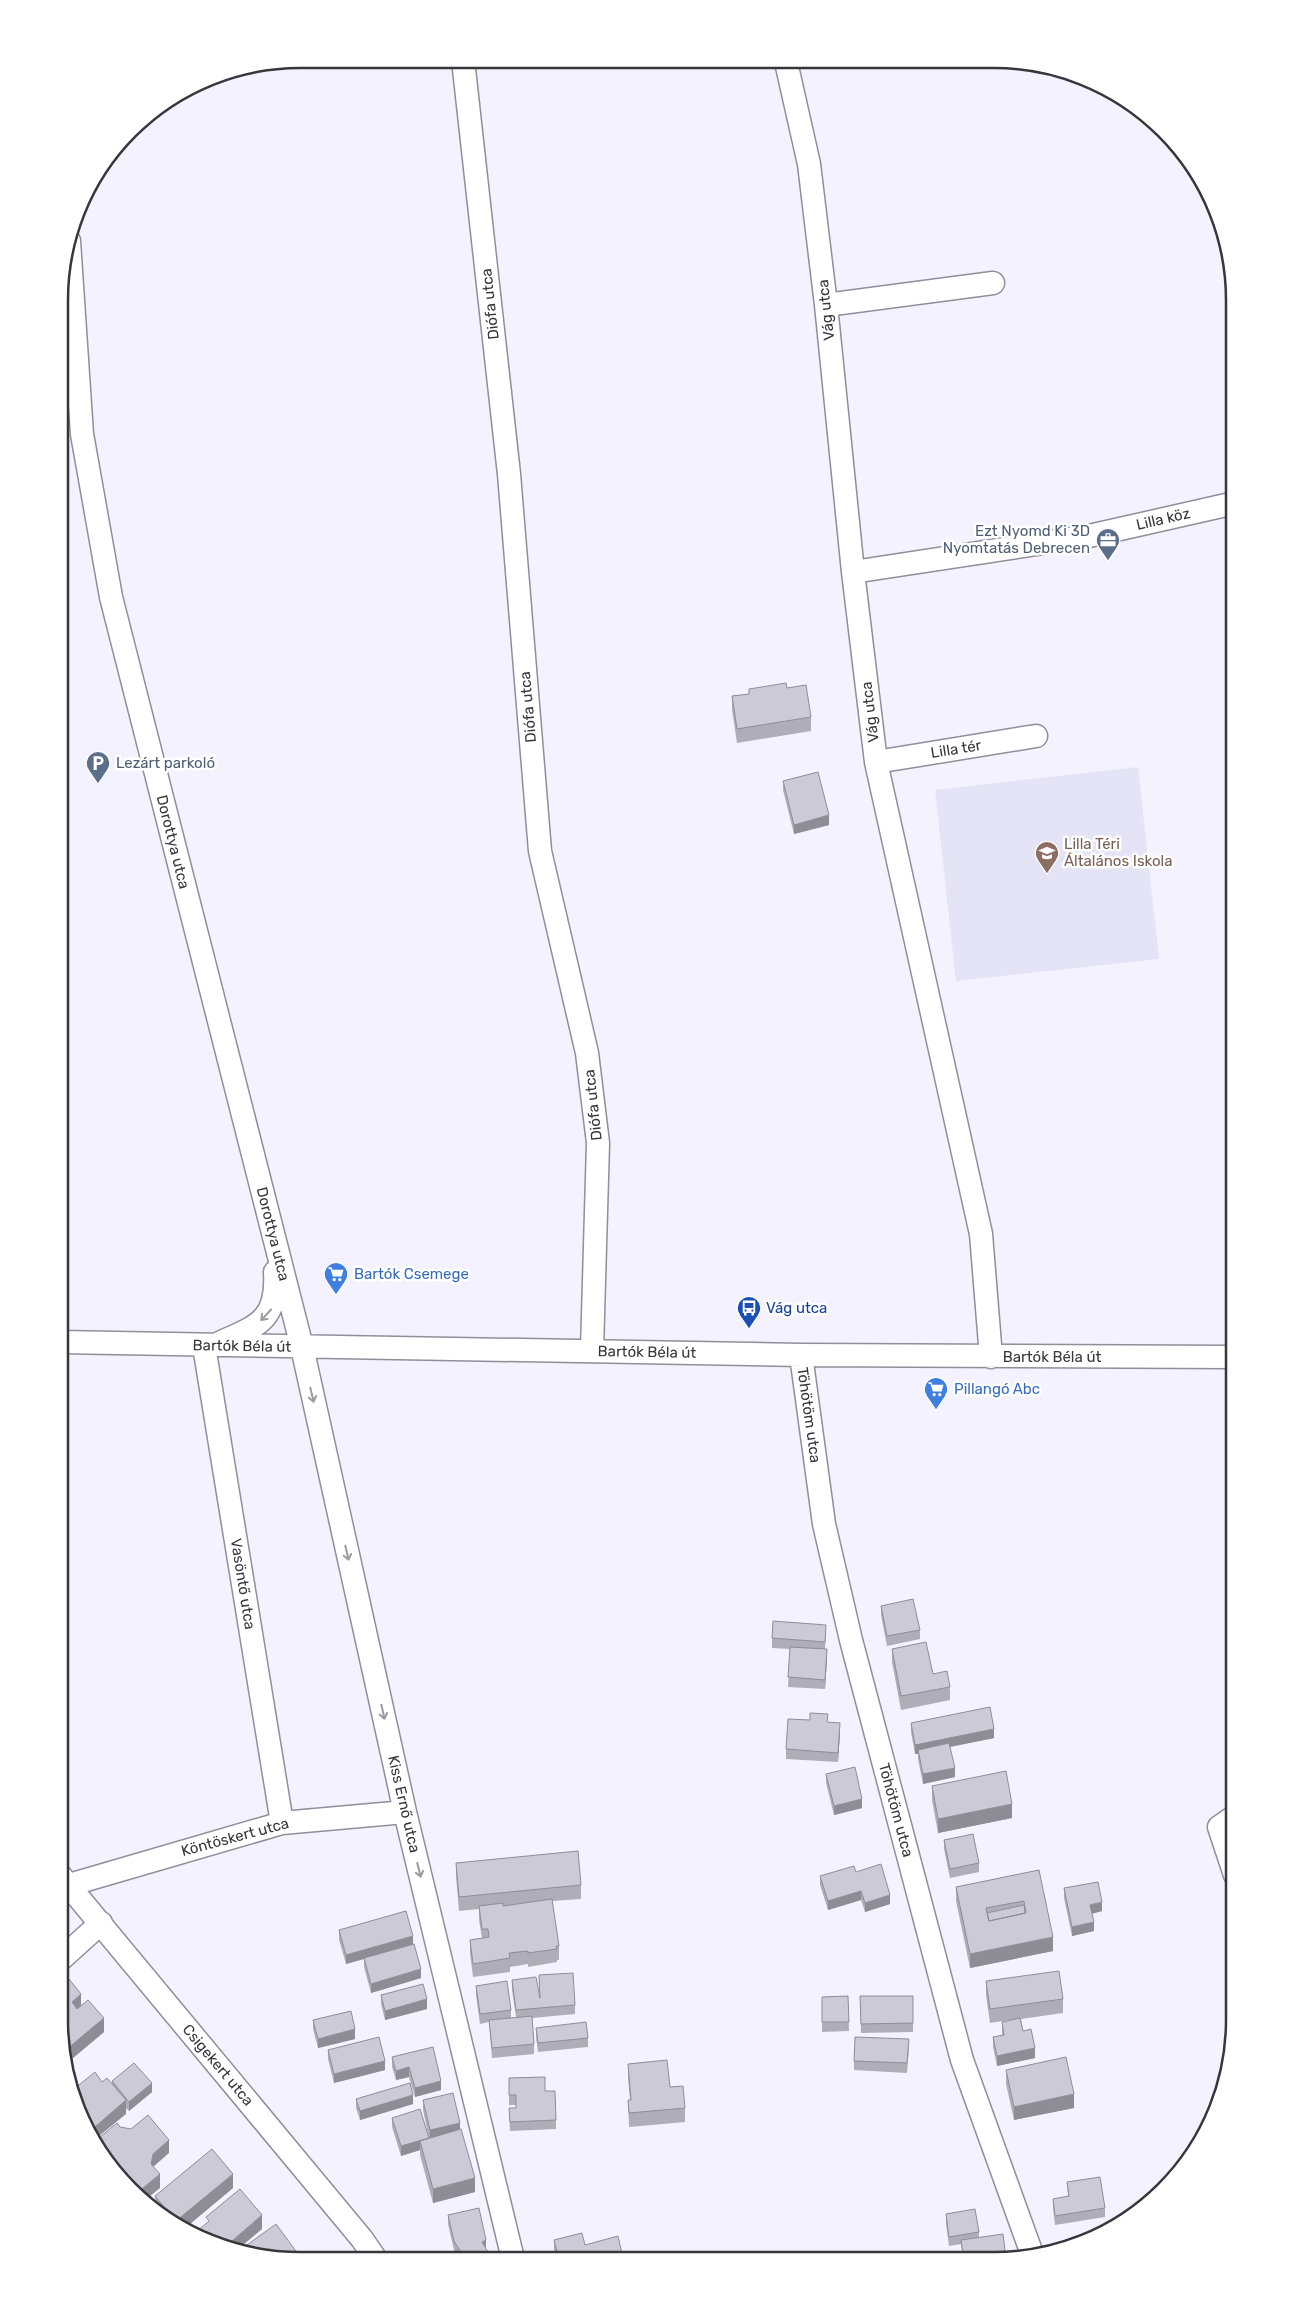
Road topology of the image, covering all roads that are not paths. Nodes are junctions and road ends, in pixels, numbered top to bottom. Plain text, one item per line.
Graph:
1 (464, 68) edge
2 (787, 68) edge
3 (70, 262) edge
4 (994, 284) dead end
5 (826, 305) junction
6 (1226, 505) edge
7 (853, 572) junction
8 (1036, 736) dead end
9 (876, 762) junction
10 (272, 1234) junction
11 (68, 1342) edge
12 (208, 1346) junction
13 (302, 1347) junction
14 (592, 1350) junction
15 (801, 1355) junction
16 (991, 1357) junction
17 (1226, 1357) edge
18 (405, 1812) junction
19 (282, 1823) junction
20 (68, 1878) edge
21 (68, 1884) edge
22 (101, 1923) junction
23 (68, 1953) edge
24 (1030, 2249) edge
25 (371, 2252) edge
26 (512, 2252) edge

1 - 14 street, Diófa utca
2 - 5 street, Vág utca
3 - 10 street, Dorottya utca
4 - 5 street
5 - 7 street, Vág utca
6 - 7 street, Lilla köz
7 - 9 street, Vág utca
8 - 9 street, Lilla tér
9 - 16 street, Vág utca
10 -> 12 street
10 - 13 street, Dorottya utca
11 - 12 street, Bartók Béla út
12 - 13 street, Bartók Béla út
12 - 19 street, Vasöntő utca
13 - 14 street, Bartók Béla út
13 -> 18 street, Kiss Ernő utca
14 - 15 street, Bartók Béla út
15 - 16 street, Bartók Béla út
15 - 24 street, Töhötöm utca
16 - 17 street, Bartók Béla út
18 - 19 street, Köntöskert utca
18 -> 26 street, Kiss Ernő utca
19 - 20 street, Köntöskert utca
21 - 22 street, Csigekert utca
22 - 23 street
22 - 25 street, Csigekert utca

